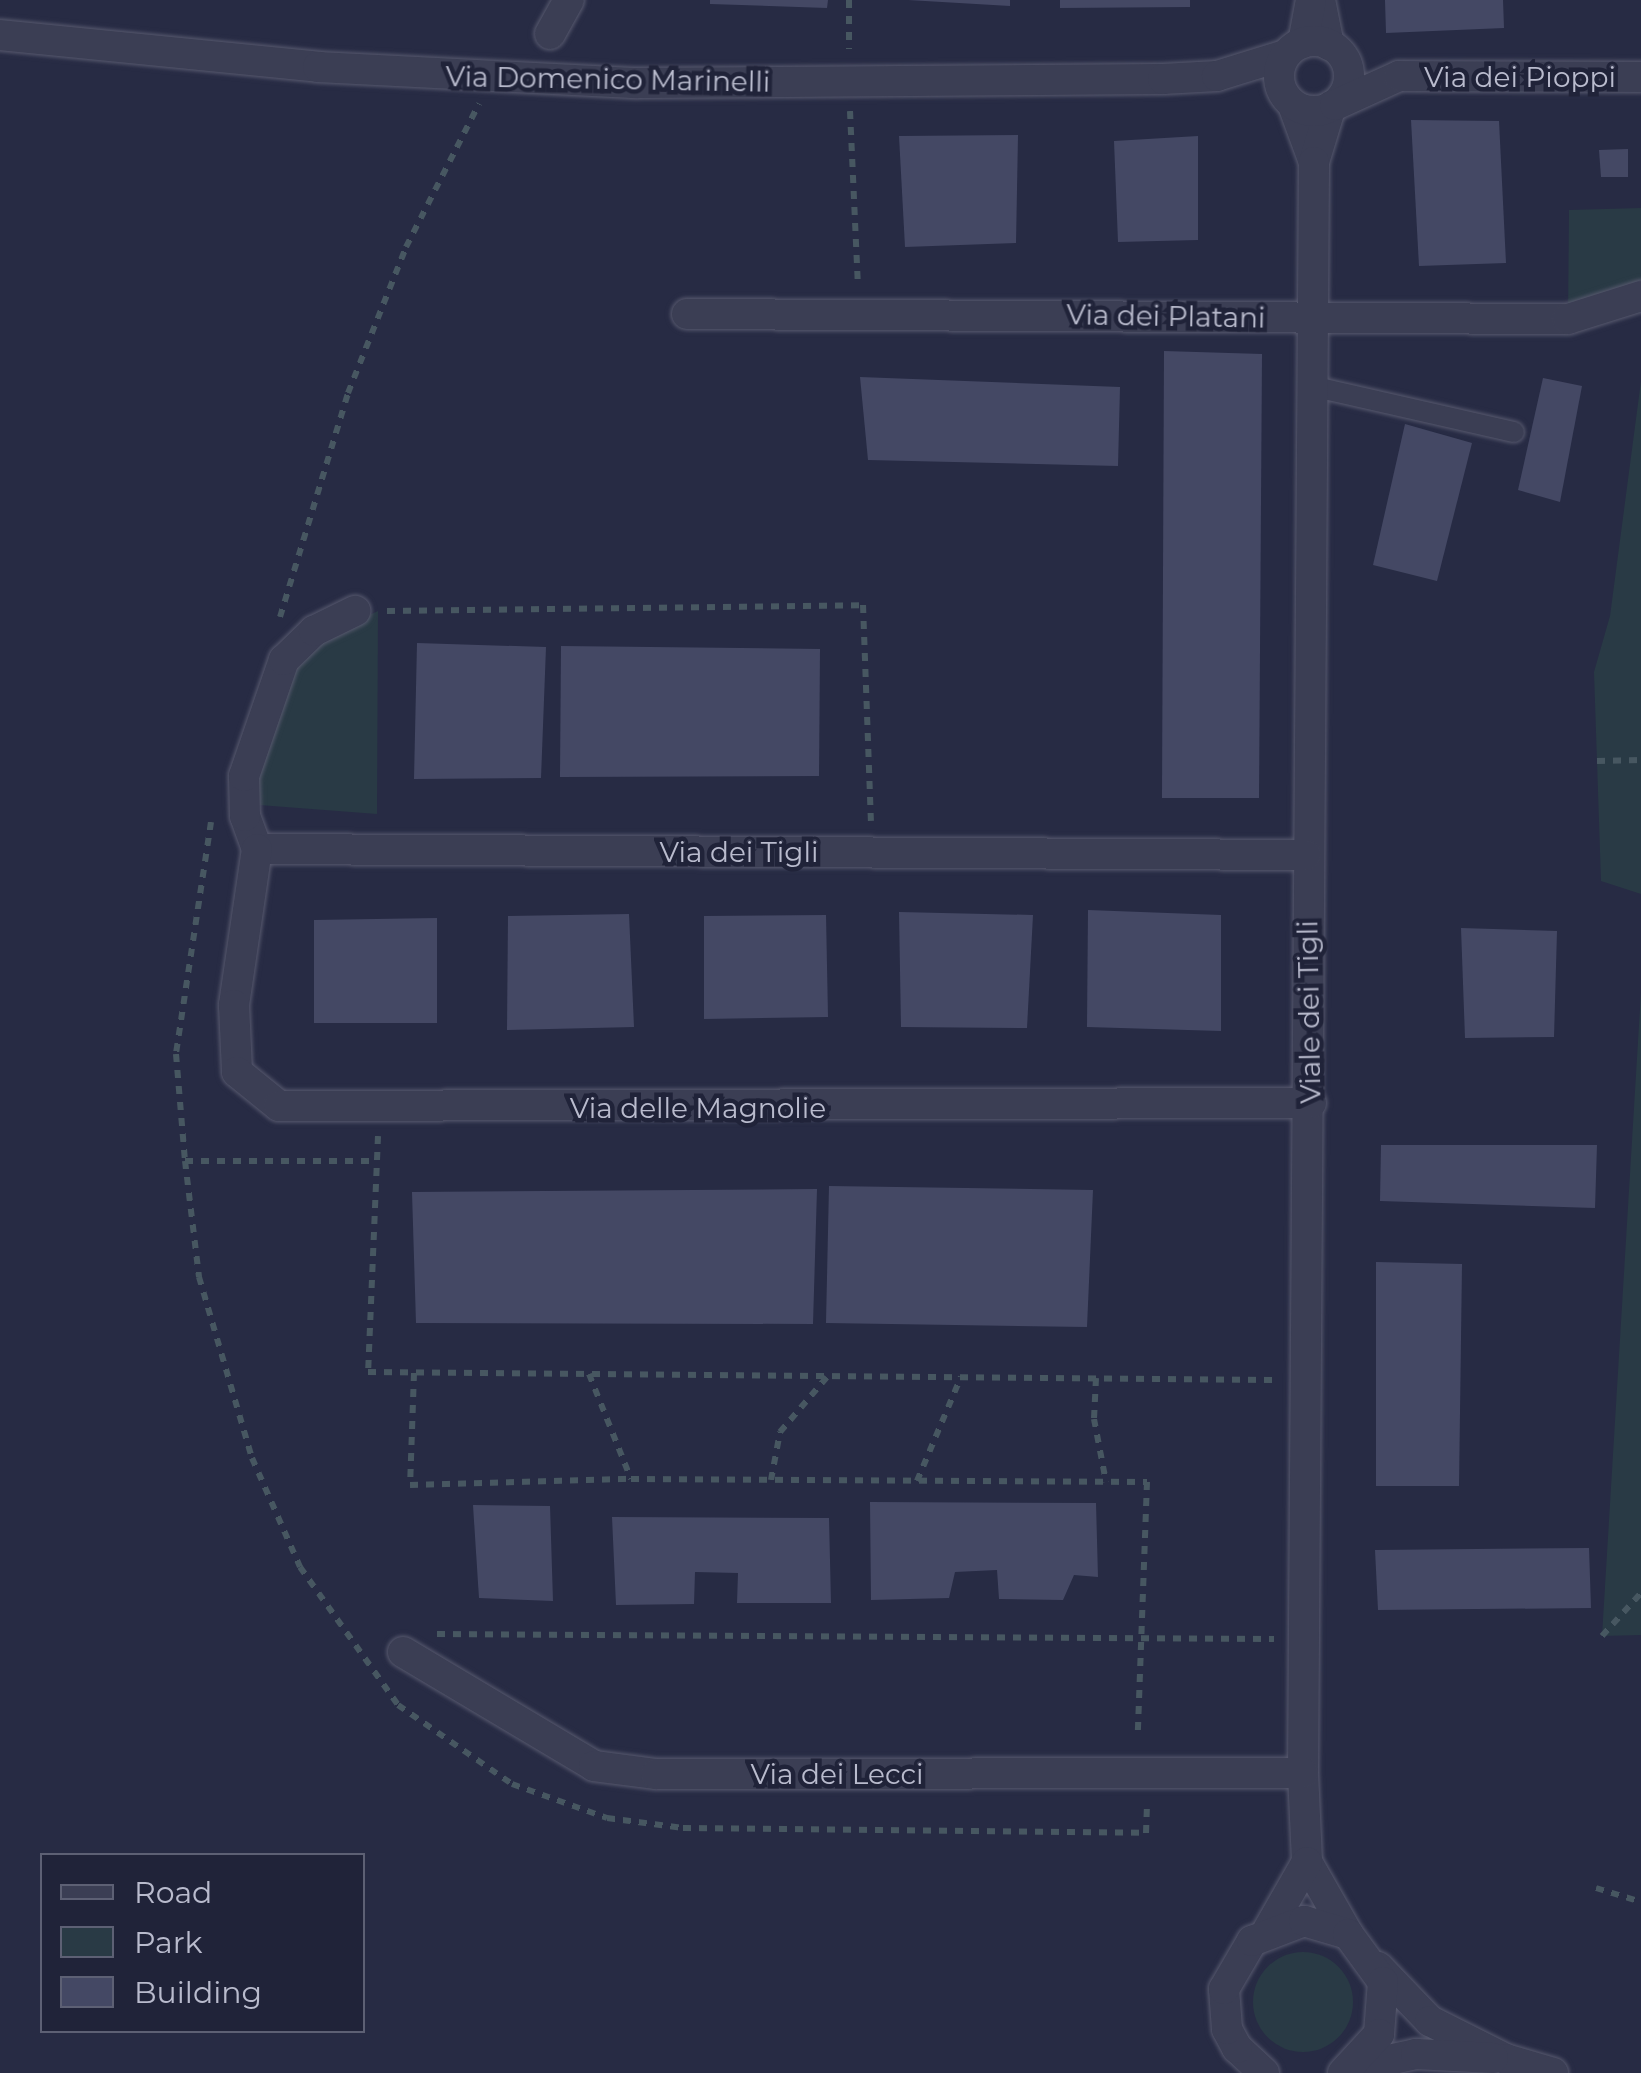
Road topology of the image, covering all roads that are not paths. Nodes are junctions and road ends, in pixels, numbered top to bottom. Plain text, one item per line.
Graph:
1 (569, 0) edge
2 (1311, 0) edge
3 (1320, 0) edge
4 (550, 34) dead end
5 (0, 35) edge
6 (1314, 49) junction
7 (1627, 69) edge
8 (1217, 76) junction
9 (1400, 76) junction
10 (1289, 101) junction
11 (1333, 106) junction
12 (1314, 162) junction
13 (1641, 296) edge
14 (686, 314) dead end
15 (1312, 318) junction
16 (1310, 386) junction
17 (1514, 432) dead end
18 (355, 611) road end
19 (257, 849) junction
20 (1306, 855) junction
21 (1311, 1103) junction
22 (415, 1643) road end
23 (1303, 1773) junction
24 (1307, 1862) junction
25 (1268, 1930) junction
26 (1348, 1934) junction
27 (1376, 1964) junction
28 (1506, 2059) junction
29 (1347, 2071) edge
30 (1264, 2073) edge
31 (1553, 2073) edge

1 - 4 street
2 - 6 street, Viale dei Tigli
3 - 6 street, Viale dei Tigli
5 - 8 street, Via Domenico Marinelli
6 - 8 street, Via Domenico Marinelli
6 - 9 street, Via dei Pioppi
6 - 10 street, Viale dei Tigli
6 - 11 street, Viale dei Tigli
7 - 9 street, Via dei Pioppi
8 - 10 street, Via Domenico Marinelli
9 - 11 street, Via dei Pioppi
10 - 11 street
10 - 12 street, Viale dei Tigli
11 - 12 street, Viale dei Tigli
12 - 15 street, Viale dei Tigli
13 - 15 street, Via dei Platani
14 - 15 street, Via dei Platani
15 - 16 street, Viale dei Tigli
16 - 17 lane
16 - 20 street, Viale dei Tigli
18 - 19 street
19 - 20 street, Via dei Tigli
19 - 21 street, Via delle Magnolie
20 - 21 street, Viale dei Tigli
21 - 23 street, Viale dei Tigli
22 - 23 street, Via dei Lecci
23 - 24 street, Viale dei Tigli
24 - 25 street
24 - 26 street, Viale dei Tigli
25 - 26 street
25 - 30 street
26 - 27 street, Viale dei Tigli
27 - 28 street, Viale dei Tigli
27 - 29 street
28 - 29 street
28 - 31 street

